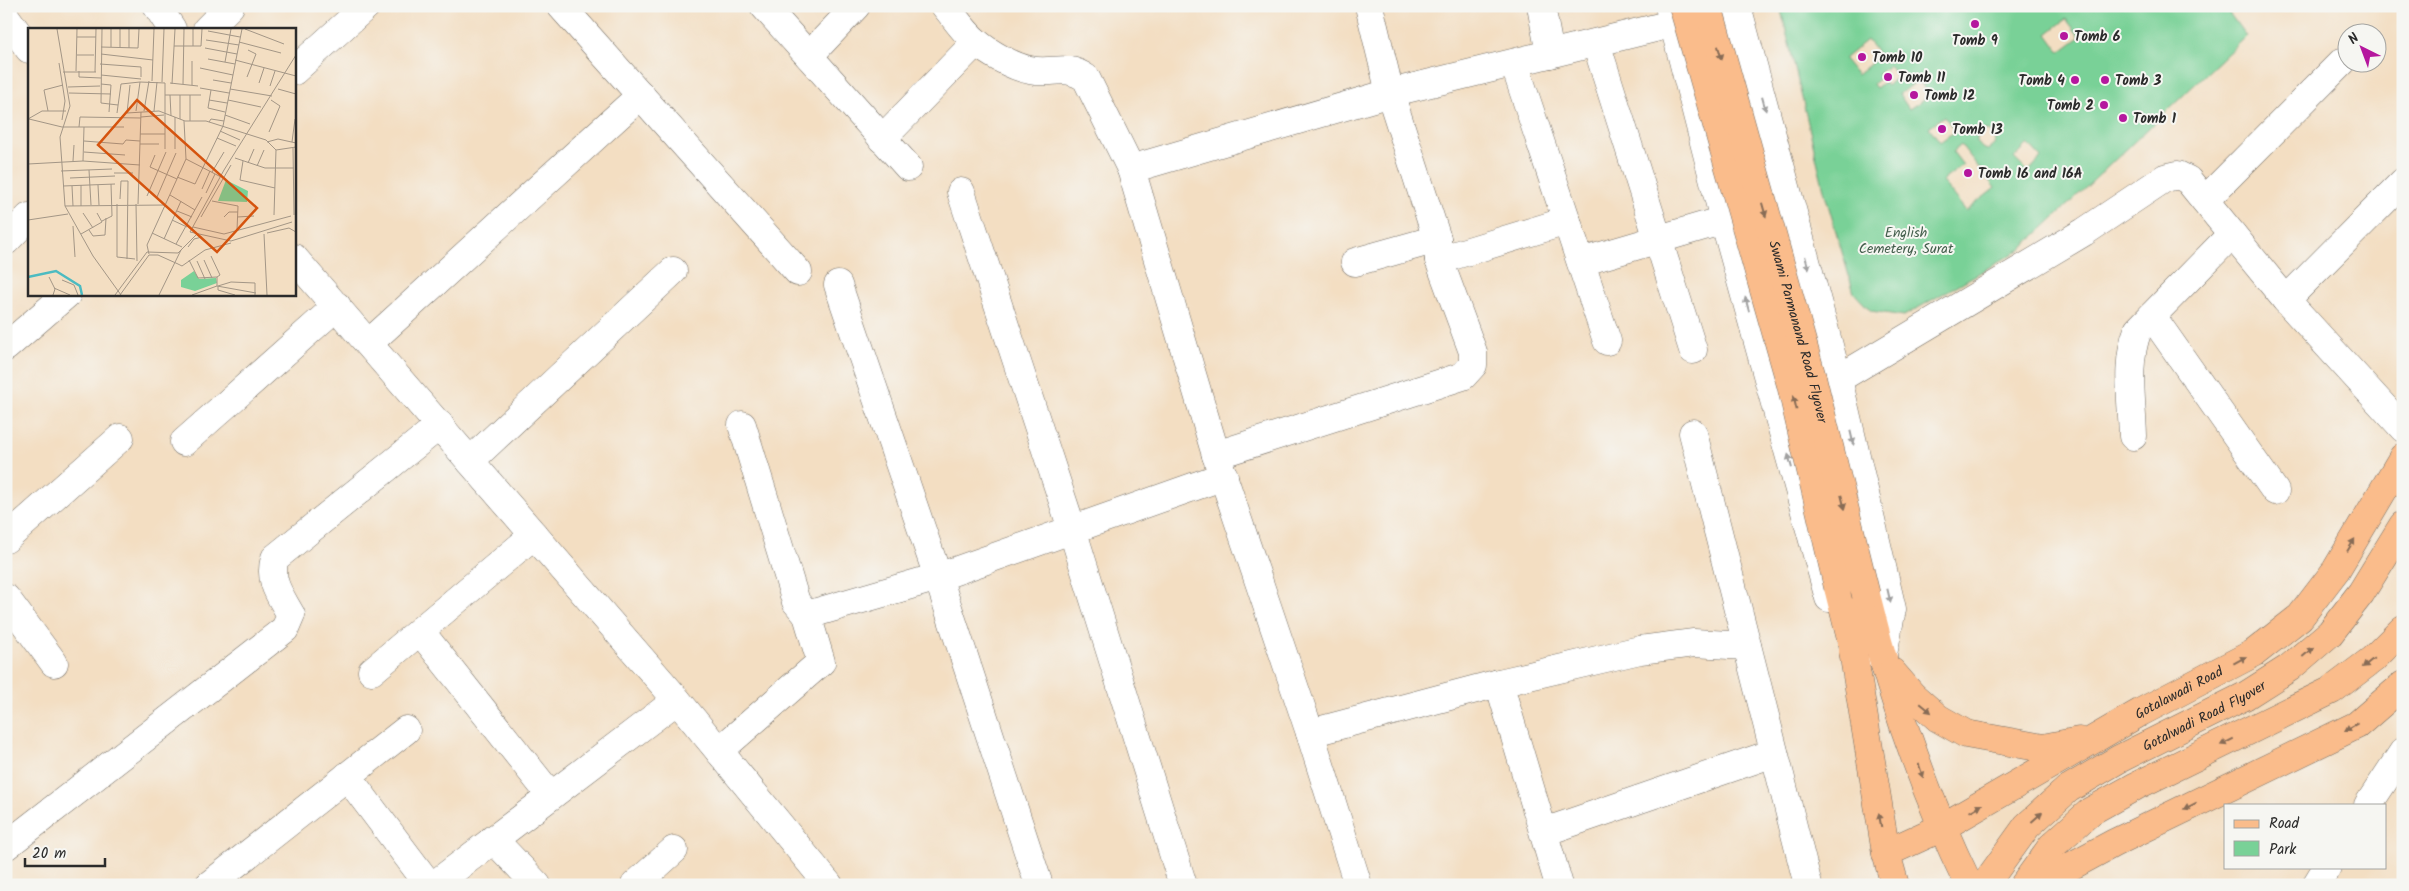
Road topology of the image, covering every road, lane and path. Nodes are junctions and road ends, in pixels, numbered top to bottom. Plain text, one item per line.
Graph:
1 (157, 6) edge
2 (230, 6) edge
3 (366, 6) edge
4 (561, 6) edge
5 (764, 6) edge
6 (856, 6) edge
7 (945, 6) edge
8 (1369, 6) edge
9 (1541, 6) edge
10 (1708, 6) edge
11 (1737, 7) edge
12 (1675, 13) edge
13 (6, 17) edge
14 (171, 28) edge
15 (208, 28) edge
16 (976, 42) junction
17 (1596, 44) junction
18 (28, 48) edge
19 (1550, 54) junction
20 (809, 56) junction
21 (1514, 63) junction
22 (2336, 68) edge
23 (295, 70) edge
24 (1390, 93) junction
25 (641, 96) junction
26 (882, 139) junction
27 (908, 167) dead end
28 (1131, 169) junction
29 (2403, 182) edge
30 (960, 192) dead end
31 (2205, 200) junction
32 (28, 217) edge
33 (1724, 220) junction
34 (1567, 221) junction
35 (2232, 234) junction
36 (1659, 240) junction
37 (6, 241) edge
38 (1438, 250) junction
39 (295, 259) edge
40 (1355, 262) dead end
41 (1581, 262) junction
42 (673, 271) dead end
43 (798, 272) dead end
44 (838, 285) dead end
45 (66, 295) edge
46 (2286, 300) junction
47 (337, 306) junction
48 (2152, 316) junction
49 (1607, 341) dead end
50 (369, 343) junction
51 (6, 347) edge
52 (1693, 350) dead end
53 (1838, 379) junction
54 (440, 425) junction
55 (742, 425) dead end
56 (2403, 428) edge
57 (1693, 433) dead end
58 (2133, 436) dead end
59 (120, 438) dead end
60 (184, 442) dead end
61 (2403, 457) edge
62 (470, 461) junction
63 (1220, 466) junction
64 (2275, 491) dead end
65 (2403, 525) edge
66 (1072, 529) junction
67 (534, 535) junction
68 (6, 539) edge
69 (938, 577) junction
70 (6, 598) edge
71 (807, 616) junction
72 (2403, 629) edge
73 (420, 630) junction
74 (1851, 639) junction
75 (1747, 646) junction
76 (1882, 659) junction
77 (54, 663) dead end
78 (372, 671) dead end
79 (1499, 683) junction
80 (2403, 685) edge
81 (676, 700) junction
82 (2141, 712) junction
83 (406, 730) dead end
84 (1310, 733) junction
85 (719, 751) junction
86 (2403, 752) edge
87 (1774, 753) junction
88 (347, 776) junction
89 (551, 796) junction
90 (2369, 804) edge
91 (1941, 828) junction
92 (1544, 832) junction
93 (493, 840) junction
94 (2114, 843) junction
95 (6, 846) edge
96 (674, 850) dead end
97 (1886, 853) junction
98 (2326, 868) edge
99 (209, 885) edge
100 (428, 885) edge
101 (434, 885) edge
102 (537, 885) edge
103 (635, 885) edge
104 (829, 885) edge
105 (1039, 885) edge
106 (1184, 885) edge
107 (1358, 885) edge
108 (1559, 885) edge
109 (1808, 885) edge
110 (1895, 885) edge
111 (1968, 885) edge
112 (1988, 885) edge
113 (2024, 885) edge
114 (2036, 885) edge
115 (2068, 885) edge
116 (2316, 885) edge

1 - 14 street
2 - 15 street
3 - 23 street
4 - 25 street
5 - 20 street
6 - 20 street
7 - 16 street
8 - 24 street
9 - 19 street
10 -> 76 main road, Swami Parmanand Road Flyover, bridge
11 - 12 street
11 -> 53 street
12 - 17 street
12 - 33 street
74 -> 12 main road, Swami Parmanand Road Flyover, bridge
13 - 18 street
16 - 26 street
16 - 28 street
17 - 19 street
17 - 36 street
19 - 21 street
20 - 26 street
21 - 24 street
21 - 34 street
22 - 31 street
24 - 28 street
24 - 38 street
25 - 43 street
25 - 50 street
26 - 27 street
28 - 63 street
29 - 46 street
30 - 66 street
31 - 35 street
31 - 53 street
32 - 37 street
33 - 36 street
74 -> 33 street
34 - 38 street
34 - 41 street
35 - 46 street
35 - 48 street
36 - 41 street
36 - 52 street
38 - 40 street
38 - 63 street
39 - 47 street
41 - 49 street
42 - 62 street
44 - 69 street
45 - 51 street
46 - 56 street
47 - 50 street
47 - 60 street
48 - 58 street
48 - 64 street
50 - 54 street
53 -> 76 street
54 - 62 street
54 - 95 street
55 - 71 street
57 - 75 street
59 - 68 street
82 -> 61 main road, Gotalawadi Road
62 - 67 street
63 - 66 street
63 - 84 street
112 -> 65 main road, Gotalwadi Road Flyover
66 - 69 street
66 - 106 street
67 - 73 street
67 - 81 street
69 - 71 street
69 - 105 street
70 - 77 street
71 - 85 street
72 -> 113 main road
73 - 78 street
73 - 89 street
97 -> 74 main road, Swami Parmanand Road Flyover
75 - 79 street
75 - 87 street
76 -> 82 main road
76 -> 91 main road, Swami Parmanand Road Flyover
79 - 84 street
79 - 92 street
80 -> 94 main road
81 - 85 street
81 - 89 street
91 -> 82 main road, Gotalawadi Road
83 - 88 street
84 - 107 street
85 - 104 street
86 - 90 street
87 - 92 street
87 - 109 street
88 - 99 street
88 - 100 street
89 - 93 street
91 - 97 main road, Gotalawadi Road
91 - 111 main road, Swami Parmanand Road Flyover
92 - 108 street
93 - 101 street
93 - 102 street
94 - 114 main road
94 - 115 main road
96 - 103 street
97 - 110 main road, Swami Parmanand Road Flyover
98 - 116 street

